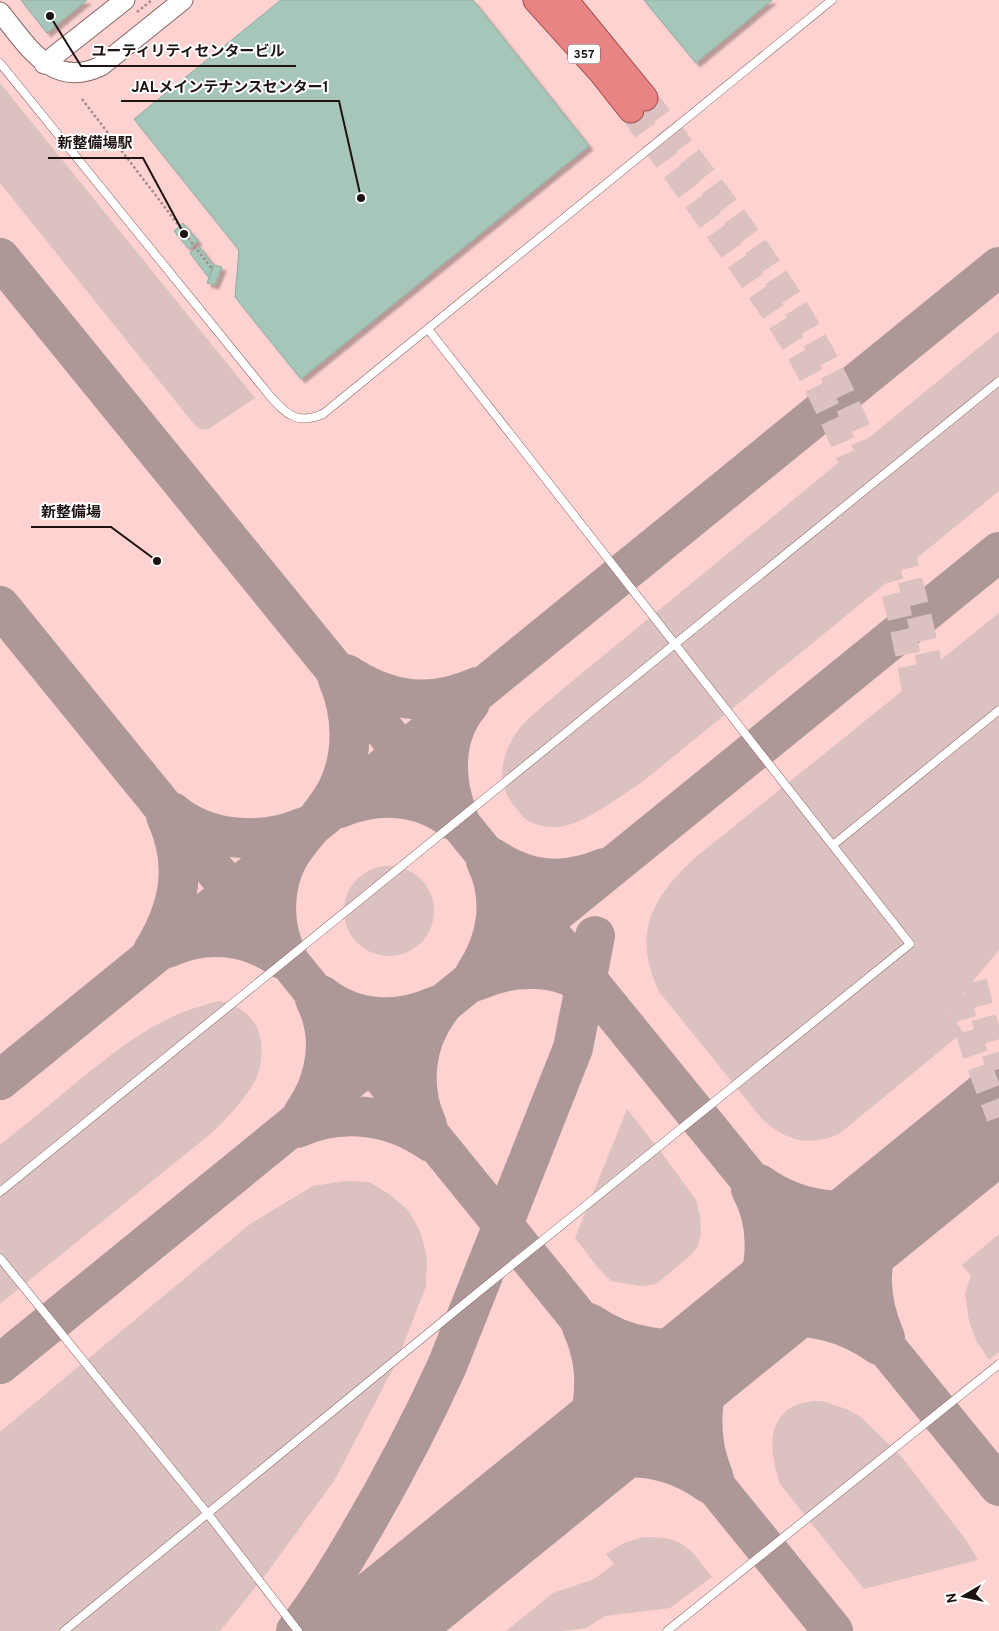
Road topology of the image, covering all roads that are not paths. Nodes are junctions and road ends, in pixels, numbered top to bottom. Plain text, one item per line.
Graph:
1 (125, 0) edge
2 (536, 0) edge
3 (566, 0) edge
4 (572, 0) edge
5 (832, 0) edge
6 (177, 2) edge
7 (0, 12) edge
8 (610, 54) junction
9 (0, 63) edge
10 (44, 64) junction
11 (428, 329) junction
12 (999, 381) edge
13 (675, 643) junction
14 (999, 710) edge
15 (833, 845) junction
16 (0, 1192) edge
17 (0, 1258) edge
18 (999, 1364) edge
19 (208, 1514) junction
20 (64, 1631) edge
21 (298, 1631) edge
22 (667, 1631) edge

1 - 10 street
2 - 8 highway, 357
3 - 8 highway, 357
4 - 8 street
5 - 11 lane
6 - 10 street
7 - 10 street
9 - 11 lane
11 - 13 lane
12 - 13 lane
13 - 15 lane
13 - 16 lane
14 - 15 lane
15 - 19 lane
17 - 19 lane
18 - 22 lane
19 - 20 lane
19 - 21 lane

